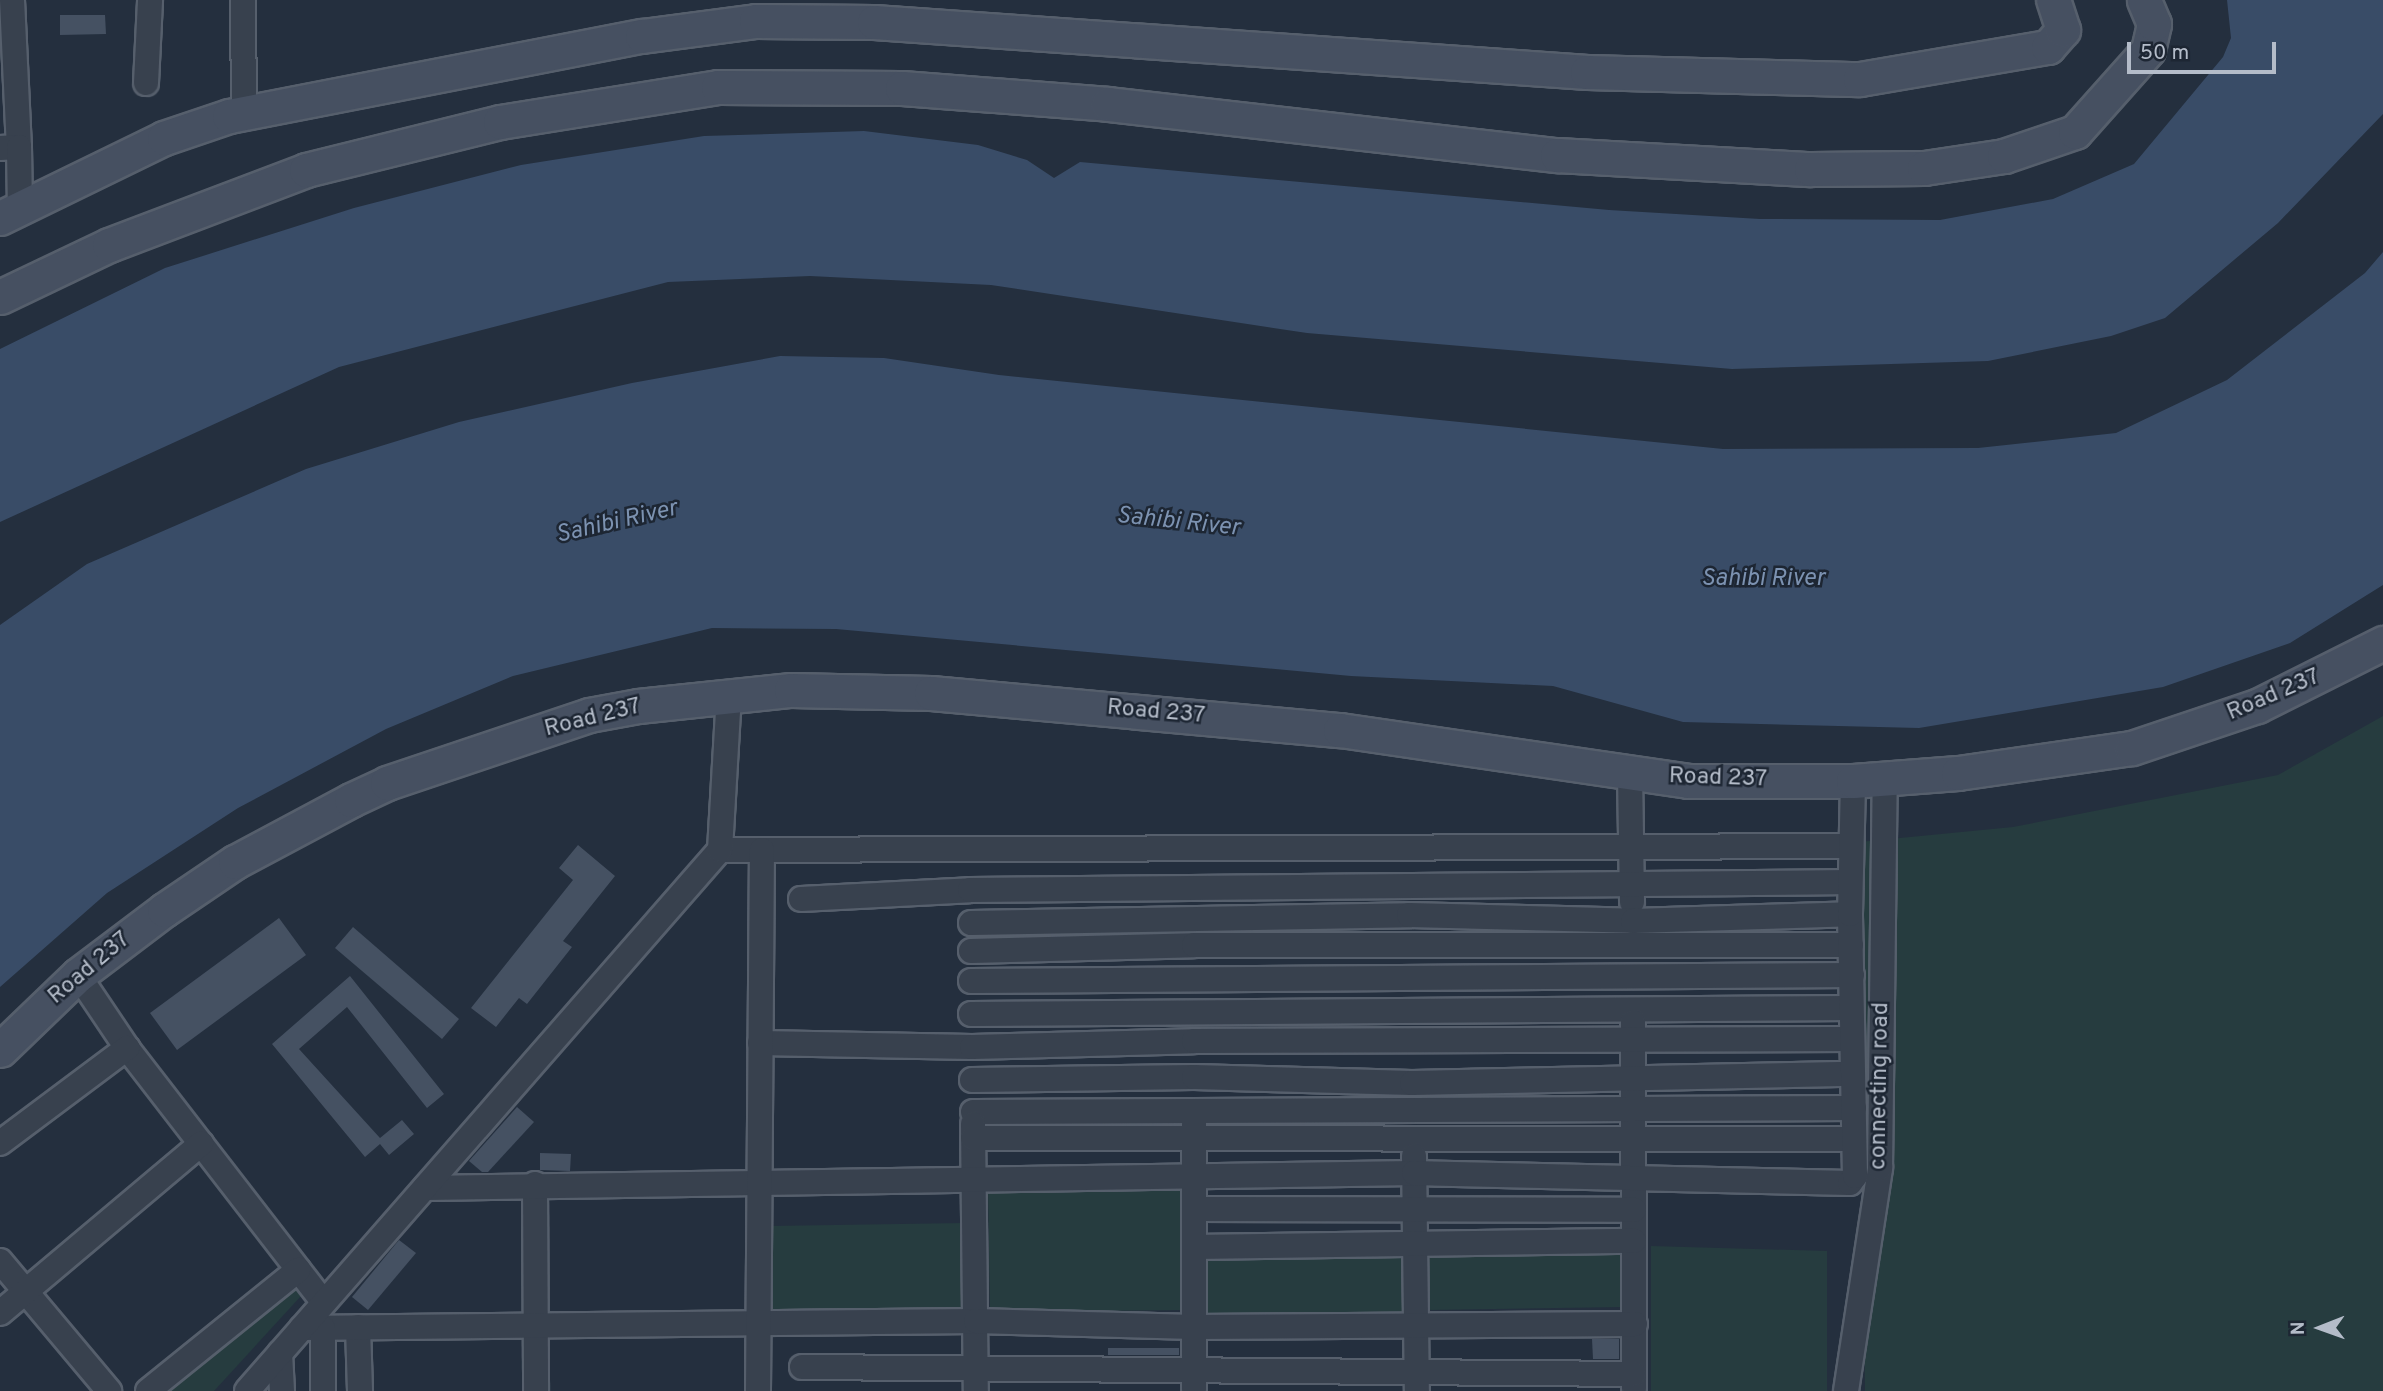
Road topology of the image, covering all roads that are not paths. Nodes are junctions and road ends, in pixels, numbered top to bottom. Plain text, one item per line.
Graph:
1 (12, 0) edge
2 (150, 0) edge
3 (243, 0) edge
4 (2053, 0) edge
5 (2144, 0) edge
6 (146, 83) dead end
7 (243, 113) junction
8 (9, 147) edge
9 (10, 213) edge
10 (0, 297) edge
11 (2383, 643) edge
12 (729, 695) junction
13 (1630, 773) junction
14 (1869, 780) junction
15 (1850, 846) junction
16 (720, 850) junction
17 (762, 850) junction
18 (970, 850) junction
19 (1195, 850) junction
20 (1407, 850) junction
21 (1632, 850) junction
22 (1850, 882) junction
23 (1408, 887) junction
24 (1632, 887) junction
25 (1195, 888) junction
26 (970, 890) junction
27 (800, 899) dead end
28 (1850, 914) junction
29 (1409, 915) junction
30 (1194, 918) junction
31 (1633, 921) junction
32 (971, 923) junction
33 (1851, 945) junction
34 (1195, 946) junction
35 (1409, 946) junction
36 (1633, 946) junction
37 (971, 951) junction
38 (78, 975) junction
39 (1852, 975) junction
40 (1633, 977) junction
41 (1194, 978) junction
42 (1410, 978) junction
43 (971, 981) junction
44 (1633, 1008) junction
45 (1851, 1008) junction
46 (1194, 1009) junction
47 (1410, 1011) junction
48 (971, 1014) junction
49 (1633, 1038) junction
50 (1852, 1039) junction
51 (1411, 1040) junction
52 (1194, 1041) junction
53 (760, 1043) junction
54 (972, 1047) junction
55 (127, 1048) junction
56 (0, 1050) edge
57 (1852, 1074) junction
58 (1633, 1076) junction
59 (1194, 1077) junction
60 (972, 1080) junction
61 (1412, 1083) junction
62 (1854, 1108) junction
63 (1633, 1109) junction
64 (1194, 1111) junction
65 (1413, 1111) junction
66 (973, 1112) junction
67 (973, 1138) junction
68 (1634, 1139) junction
69 (1854, 1139) junction
70 (1194, 1140) junction
71 (1413, 1141) junction
72 (0, 1143) edge
73 (201, 1144) junction
74 (1414, 1173) junction
75 (974, 1176) junction
76 (1194, 1176) junction
77 (1634, 1177) junction
78 (760, 1183) junction
79 (535, 1184) junction
80 (425, 1188) junction
81 (1194, 1209) junction
82 (1634, 1210) junction
83 (1415, 1212) junction
84 (1634, 1241) junction
85 (1416, 1244) junction
86 (1194, 1247) junction
87 (0, 1261) edge
88 (298, 1270) junction
89 (25, 1293) junction
90 (323, 1302) junction
91 (0, 1313) edge
92 (975, 1321) junction
93 (1635, 1324) junction
94 (759, 1325) junction
95 (535, 1326) junction
96 (1417, 1326) junction
97 (358, 1327) junction
98 (1194, 1327) junction
99 (312, 1328) junction
100 (280, 1353) junction
101 (802, 1367) dead end
102 (976, 1380) edge
103 (1194, 1382) edge
104 (1417, 1382) edge
105 (1634, 1383) edge
106 (109, 1391) edge
107 (148, 1391) edge
108 (247, 1391) edge
109 (282, 1391) edge
110 (323, 1391) edge
111 (360, 1391) edge
112 (536, 1391) edge
113 (758, 1391) edge
114 (1846, 1391) edge

1 - 8 street
2 - 6 street
3 - 7 street
4 - 7 street
5 - 10 street
7 - 9 street
8 - 9 street
11 - 14 street, Road 237
12 - 13 street, Road 237
12 - 16 street
12 - 38 street, Road 237
13 - 14 street, Road 237
13 - 21 street
14 - 15 street
14 - 114 street, connecting road
15 - 21 street
15 - 22 street
16 - 17 street
16 - 80 street
17 - 18 street
17 - 53 street
18 - 19 street
18 - 26 street
19 - 20 street
19 - 25 street
20 - 21 street
20 - 23 street
21 - 24 street
22 - 24 street
22 - 28 street
23 - 24 street
23 - 25 street
23 - 29 street
24 - 31 street
25 - 26 street
25 - 30 street
26 - 27 street
26 - 32 street
28 - 31 street
28 - 33 street
29 - 30 street
29 - 31 street
29 - 35 street
30 - 32 street
30 - 34 street
31 - 36 street
32 - 37 street
33 - 36 street
33 - 39 street
34 - 35 street
34 - 37 street
34 - 41 street
35 - 36 street
35 - 42 street
36 - 40 street
37 - 43 street
38 - 55 street
38 - 56 street, Road 237
39 - 40 street
39 - 45 street
40 - 42 street
40 - 44 street
41 - 42 street
41 - 43 street
41 - 46 street
42 - 47 street
43 - 48 street
44 - 45 street
44 - 47 street
44 - 49 street
45 - 50 street
46 - 47 street
46 - 48 street
46 - 52 street
47 - 51 street
48 - 54 street
49 - 50 street
49 - 51 street
49 - 58 street
50 - 57 street
51 - 52 street
51 - 61 street
52 - 54 street
52 - 59 street
53 - 54 street
53 - 78 street
54 - 60 street
55 - 72 street
55 - 73 street
57 - 58 street
57 - 62 street
58 - 61 street
58 - 63 street
59 - 60 street
59 - 61 street
59 - 64 street
60 - 66 street
61 - 65 street
62 - 63 street
62 - 69 street
63 - 65 street
63 - 68 street
64 - 65 street
64 - 66 street
64 - 70 street
65 - 71 street
66 - 67 street
67 - 70 street
67 - 75 street
68 - 69 street
68 - 71 street
68 - 77 street
69 - 77 street
70 - 71 street
70 - 76 street
71 - 74 street
73 - 88 street
73 - 89 street
74 - 76 street
74 - 77 street
74 - 83 street
75 - 76 street
75 - 78 street
75 - 92 street
76 - 81 street
77 - 82 street
78 - 79 street
78 - 94 street
79 - 80 street
79 - 95 street
80 - 90 street
81 - 83 street
81 - 86 street
82 - 83 street
82 - 84 street
83 - 85 street
84 - 85 street
84 - 93 street
85 - 86 street
85 - 96 street
86 - 98 street
87 - 89 street
88 - 90 street
88 - 107 street
89 - 91 street
89 - 106 street
90 - 99 street
92 - 94 street
92 - 98 street
92 - 102 street
93 - 96 street
93 - 105 street
94 - 95 street
94 - 113 street
95 - 97 street
95 - 112 street
96 - 98 street
96 - 104 street
97 - 99 street
97 - 111 street
98 - 103 street
99 - 100 street
99 - 110 street
100 - 108 street
100 - 109 street
101 - 102 street
102 - 103 street
103 - 104 street
104 - 105 street

